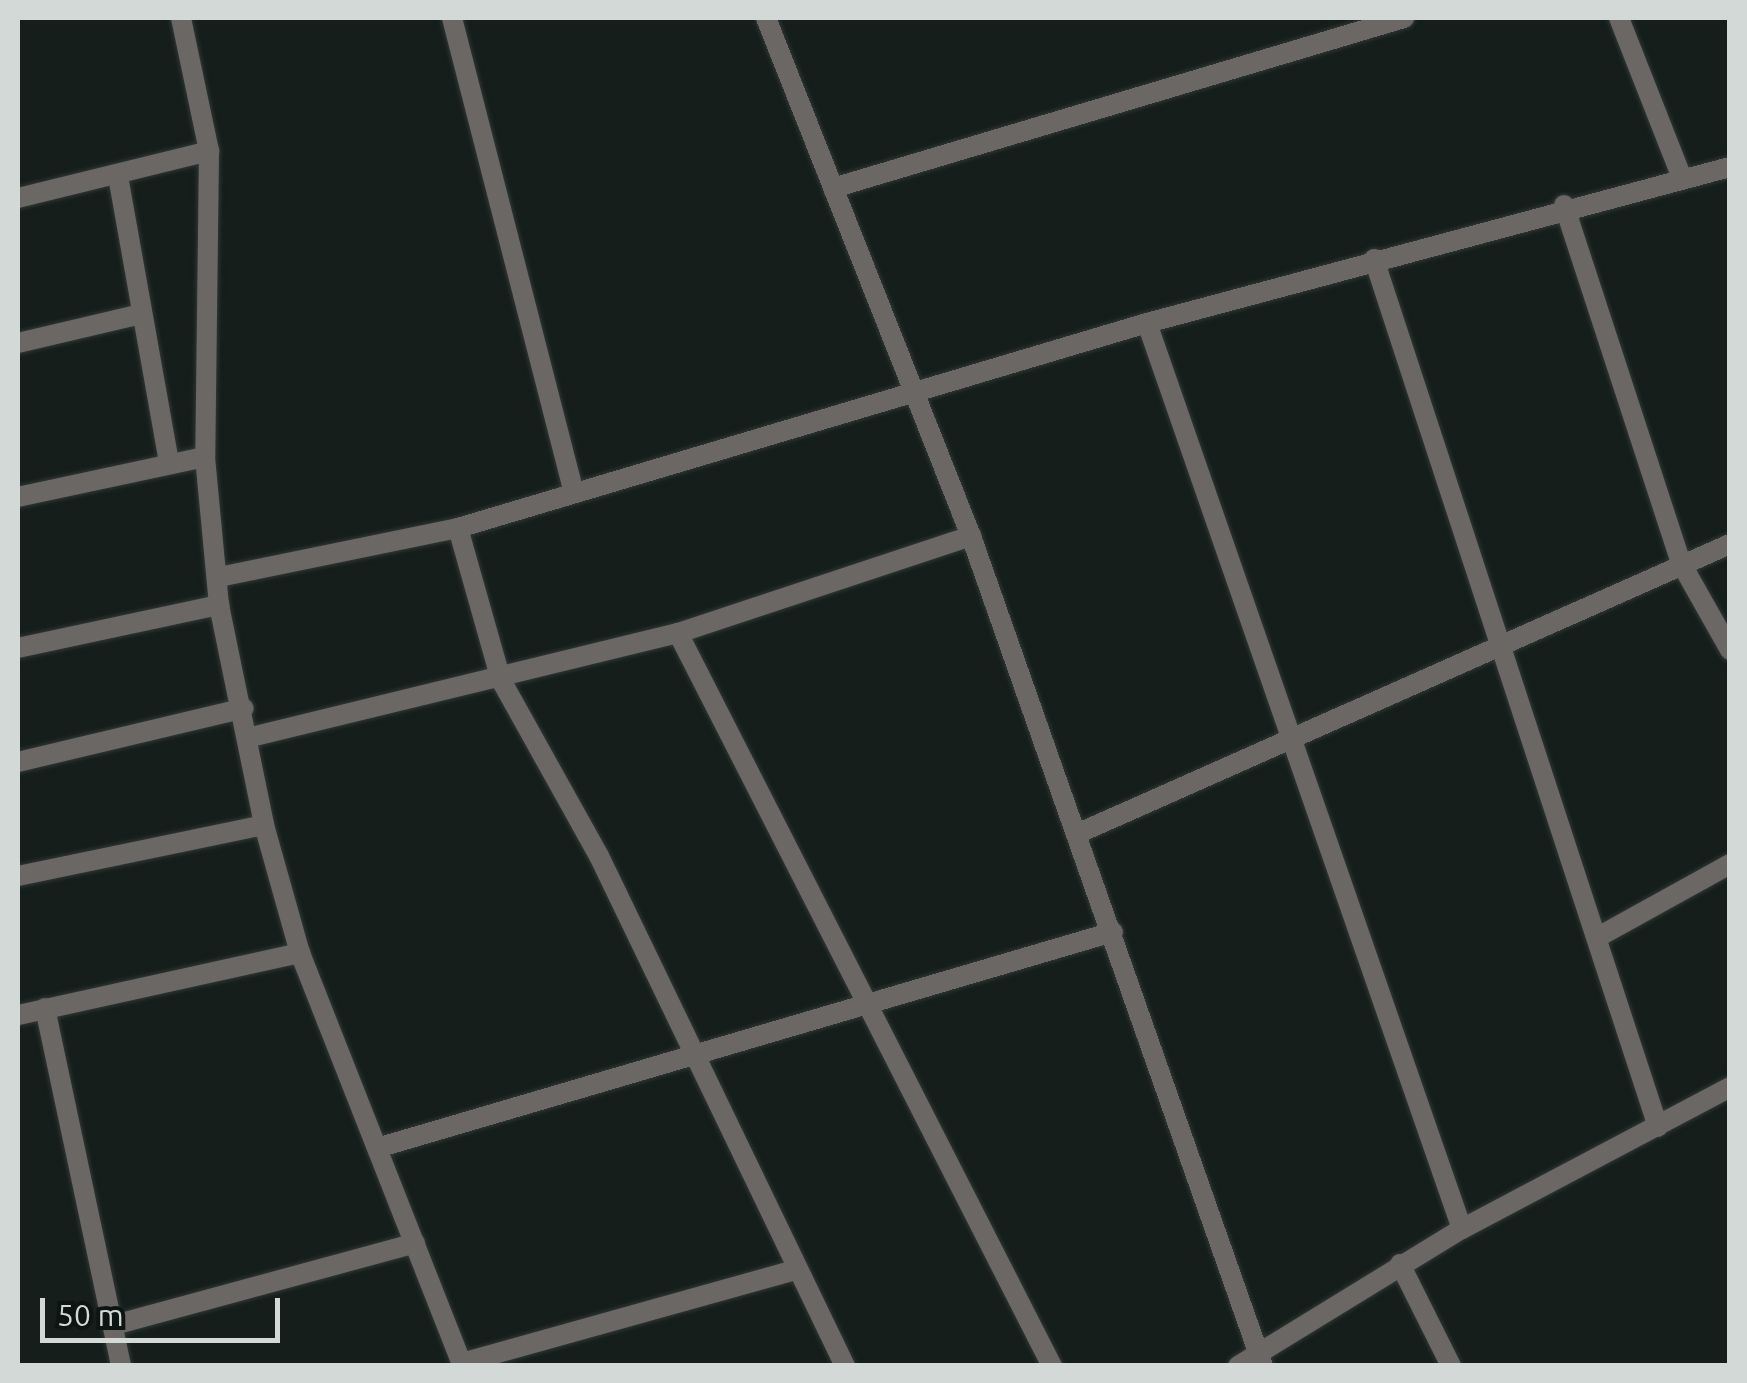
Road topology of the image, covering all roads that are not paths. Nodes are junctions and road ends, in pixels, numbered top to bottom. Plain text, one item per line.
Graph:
1 (181, 18) edge
2 (452, 18) edge
3 (766, 18) edge
4 (1404, 18) edge
5 (1619, 18) edge
6 (209, 152) junction
7 (1730, 168) edge
8 (1682, 175) junction
9 (118, 176) junction
10 (832, 188) junction
11 (18, 198) edge
12 (1564, 206) junction
13 (1374, 259) junction
14 (138, 316) junction
15 (1147, 323) junction
16 (18, 342) edge
17 (919, 396) junction
18 (205, 457) junction
19 (169, 462) junction
20 (574, 492) junction
21 (18, 497) edge
22 (458, 528) junction
23 (971, 536) junction
24 (1730, 544) edge
25 (1682, 565) junction
26 (219, 577) junction
27 (219, 605) junction
28 (678, 632) junction
29 (1503, 647) junction
30 (18, 648) edge
31 (1730, 650) edge
32 (500, 680) junction
33 (244, 708) junction
34 (251, 737) junction
35 (1293, 738) junction
36 (18, 762) edge
37 (264, 825) junction
38 (1079, 834) junction
39 (1730, 864) edge
40 (18, 876) edge
41 (1113, 932) junction
42 (1600, 936) junction
43 (300, 953) junction
44 (862, 1000) junction
45 (45, 1008) junction
46 (18, 1014) edge
47 (692, 1052) junction
48 (1730, 1087) edge
49 (1658, 1127) junction
50 (377, 1148) junction
51 (1462, 1228) junction
52 (415, 1243) junction
53 (1400, 1264) junction
54 (796, 1270) junction
55 (114, 1325) junction
56 (1260, 1360) edge
57 (463, 1364) edge
58 (121, 1366) edge
59 (845, 1366) edge
60 (1052, 1366) edge
61 (1238, 1366) edge
62 (1451, 1366) edge

1 - 6 street
2 - 20 street
3 - 10 street
4 - 10 street
5 - 8 street
6 - 9 street
6 - 18 street
7 - 8 street
8 - 12 street
9 - 11 street
9 - 14 street
10 - 17 street
12 - 13 street
12 - 25 street
13 - 15 street
13 - 29 street
14 - 16 street
14 - 19 street
15 - 17 street
15 - 35 street
17 - 20 street
17 - 23 street
18 - 19 street
18 - 26 street
19 - 21 street
20 - 22 street
22 - 26 street
22 - 32 street
23 - 28 street
23 - 38 street
24 - 25 street
25 - 29 street
25 - 31 street
26 - 27 street
27 - 30 street
27 - 33 street
28 - 32 street
28 - 44 street
29 - 35 street
29 - 42 street
32 - 34 street
32 - 47 street
33 - 34 street
33 - 36 street
34 - 37 street
35 - 38 street
35 - 51 street
37 - 40 street
37 - 43 street
38 - 41 street
39 - 42 street
41 - 44 street
41 - 56 street
42 - 49 street
43 - 45 street
43 - 50 street
44 - 47 street
44 - 60 street
45 - 46 street
45 - 55 street
47 - 50 street
47 - 54 street
48 - 49 street
49 - 51 street
50 - 52 street
51 - 53 street
52 - 55 street
52 - 57 street
53 - 56 street
53 - 62 street
54 - 57 street
54 - 59 street
55 - 58 street
56 - 61 street

